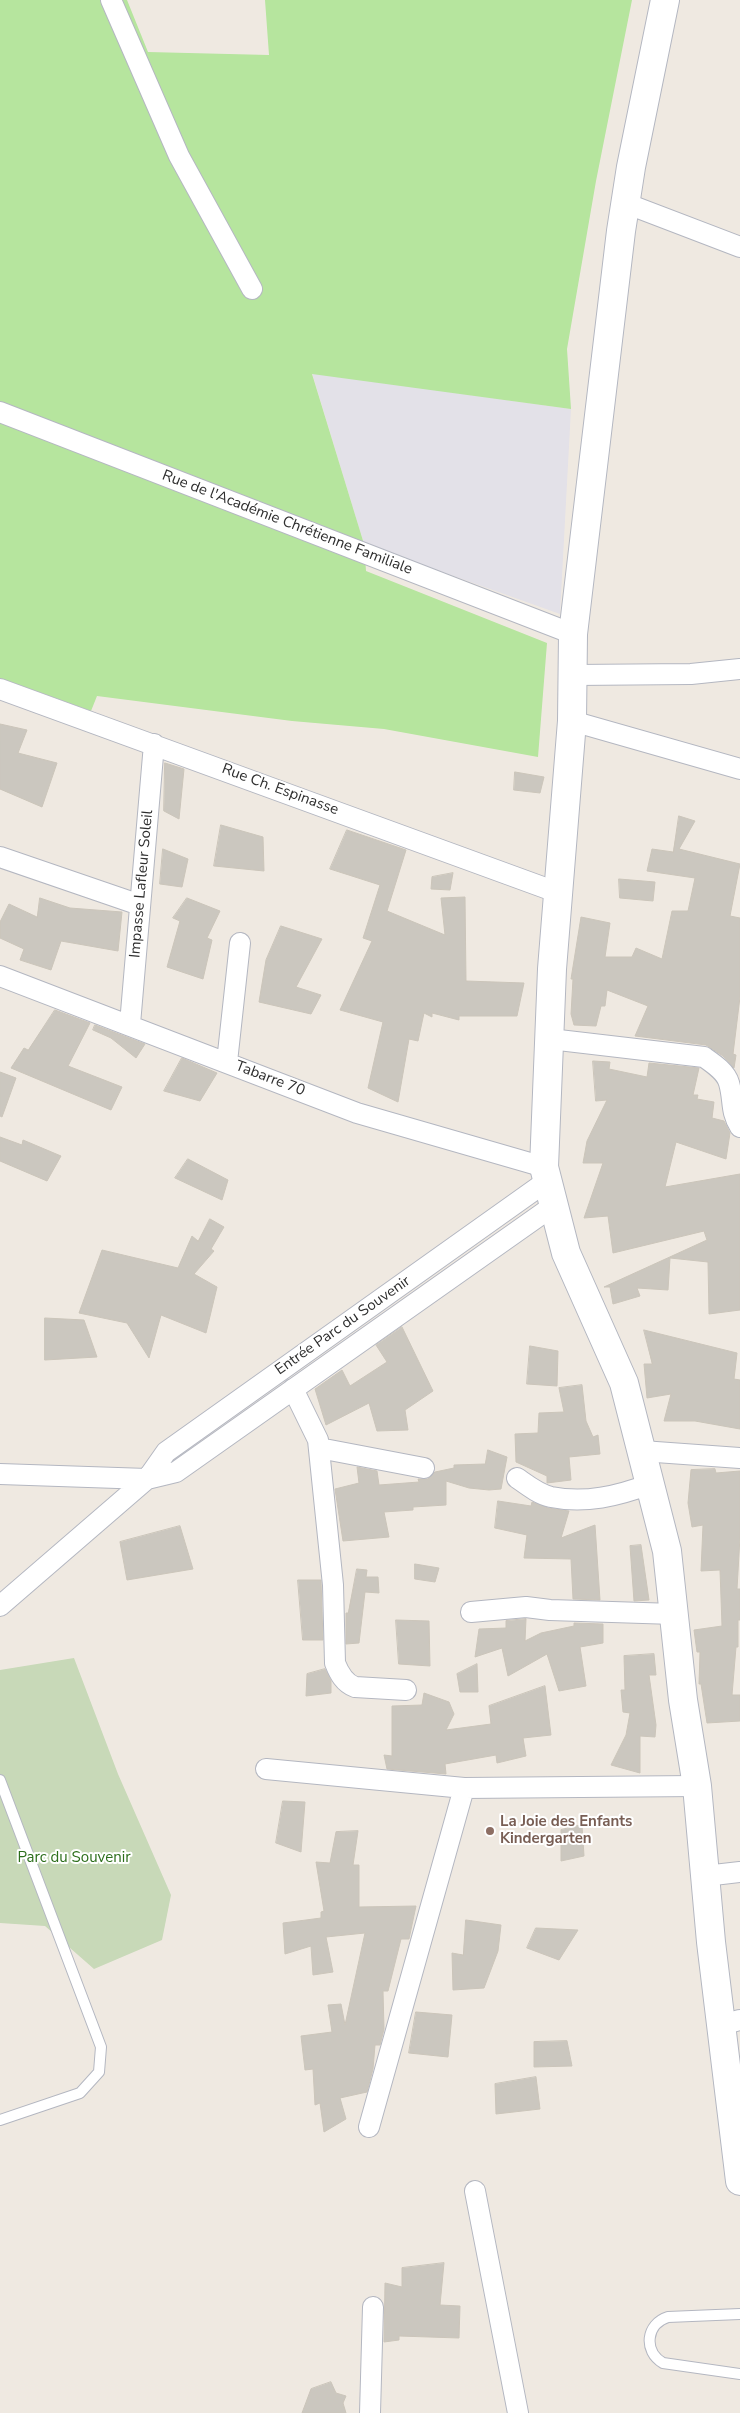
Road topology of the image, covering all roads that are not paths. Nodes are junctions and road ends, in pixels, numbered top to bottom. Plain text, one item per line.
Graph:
1 (110, 0) edge
2 (665, 0) edge
3 (625, 203) junction
4 (740, 247) edge
5 (252, 289) dead end
6 (0, 412) edge
7 (573, 634) junction
8 (740, 669) edge
9 (574, 675) junction
10 (0, 689) edge
11 (572, 721) junction
12 (154, 744) junction
13 (740, 769) edge
14 (0, 857) edge
15 (559, 893) junction
16 (140, 905) junction
17 (240, 943) dead end
18 (0, 976) edge
19 (130, 1024) junction
20 (550, 1039) junction
21 (227, 1062) junction
22 (740, 1126) edge
23 (548, 1184) junction
24 (293, 1389) junction
25 (319, 1448) junction
26 (642, 1451) junction
27 (740, 1458) edge
28 (424, 1468) dead end
29 (0, 1474) edge
30 (516, 1478) dead end
31 (146, 1479) junction
32 (650, 1484) junction
33 (0, 1606) edge
34 (471, 1612) dead end
35 (674, 1614) junction
36 (406, 1690) dead end
37 (266, 1769) dead end
38 (0, 1780) edge
39 (696, 1786) junction
40 (464, 1788) junction
41 (740, 1872) edge
42 (705, 1876) junction
43 (731, 2022) edge
44 (0, 2120) edge
45 (369, 2127) dead end
46 (740, 2171) edge
47 (475, 2191) dead end
48 (373, 2307) dead end
49 (740, 2314) edge
50 (740, 2374) edge
51 (370, 2413) edge
52 (518, 2413) edge

1 - 5 street
2 - 3 main road
3 - 4 street
3 - 7 main road
6 - 7 street, Rue de l'Académie Chrétienne Familiale
7 - 9 main road
8 - 9 street
9 - 11 main road
10 - 12 street, Rue Ch. Espinasse
11 - 13 street
11 - 15 main road
12 - 15 street, Rue Ch. Espinasse
12 - 16 street, Impasse Lafleur Soleil
14 - 16 street
15 - 20 main road
16 - 19 street, Impasse Lafleur Soleil
17 - 21 street
18 - 19 street, Tabarre 70
19 - 21 street, Tabarre 70
20 - 22 street
20 - 23 main road
21 - 23 street, Tabarre 70
23 - 24 street, Entrée Parc du Souvenir
23 - 26 main road
23 - 31 street, Entrée Parc du Souvenir
24 - 25 street
24 - 31 street, Entrée Parc du Souvenir
25 - 28 street
25 - 36 street
26 - 27 street
26 - 32 main road
29 - 31 street
30 - 32 street
31 - 33 street, Entrée Parc du Souvenir
32 - 35 main road
34 - 35 street
35 - 39 main road
37 - 40 street
38 - 44 lane
39 - 40 street
39 - 42 main road
40 - 45 street
41 - 42 street
42 - 43 main road
43 - 46 main road
47 - 52 street
48 - 51 street
49 - 50 lane

